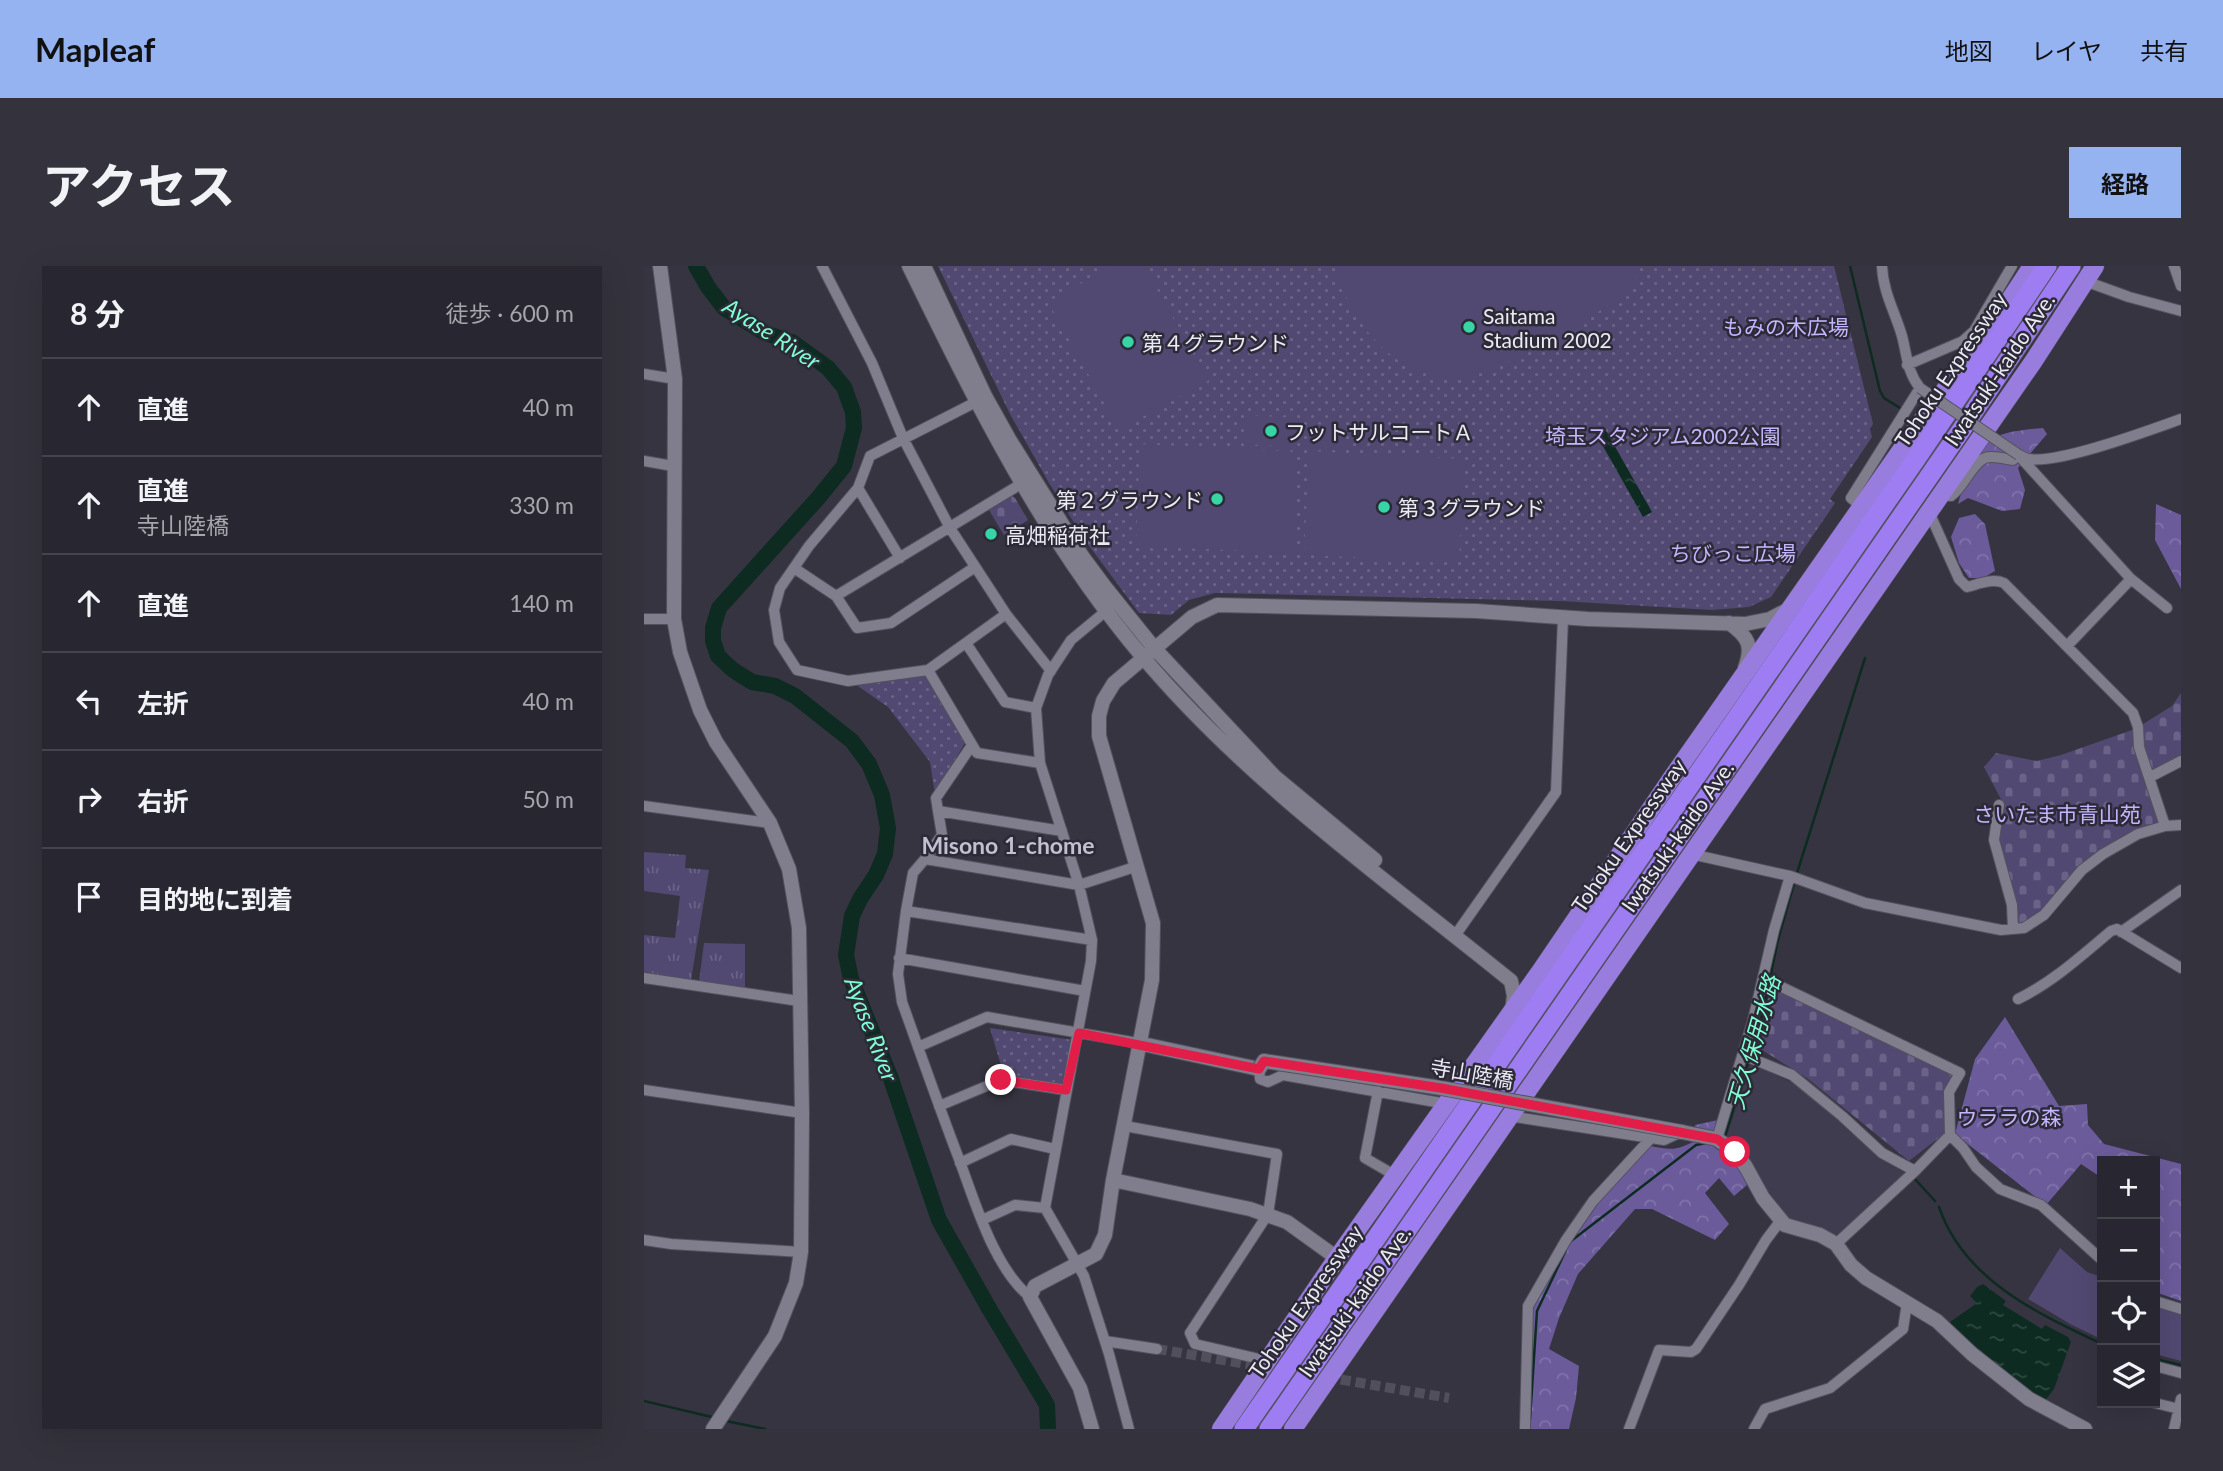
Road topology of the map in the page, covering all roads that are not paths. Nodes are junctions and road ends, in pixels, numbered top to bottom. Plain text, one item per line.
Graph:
1 (660, 266) edge
2 (822, 266) edge
3 (909, 266) edge
4 (924, 266) edge
5 (1882, 266) edge
6 (1997, 266) edge
7 (2032, 266) edge
8 (2046, 266) edge
9 (2071, 266) edge
10 (2174, 266) edge
11 (2010, 269) edge
12 (2090, 274) edge
13 (2181, 286) edge
14 (2181, 311) edge
15 (1977, 336) junction
16 (1907, 365) junction
17 (644, 374) edge
18 (674, 379) junction
19 (1920, 388) junction
20 (976, 402) junction
21 (2181, 419) edge
22 (903, 438) junction
23 (2019, 455) junction
24 (644, 461) edge
25 (673, 466) junction
26 (1021, 484) junction
27 (858, 488) junction
28 (1941, 495) junction
29 (1858, 498) junction
30 (1929, 512) junction
31 (950, 528) junction
32 (900, 558) junction
33 (975, 566) junction
34 (794, 568) junction
35 (2131, 579) junction
36 (836, 596) junction
37 (1790, 608) junction
38 (2167, 608) dead end
39 (1106, 611) junction
40 (1006, 614) junction
41 (1563, 618) junction
42 (644, 619) edge
43 (674, 619) junction
44 (1729, 623) junction
45 (966, 643) junction
46 (2067, 645) junction
47 (1148, 653) junction
48 (928, 670) junction
49 (1051, 671) junction
50 (1741, 678) junction
51 (1036, 708) junction
52 (972, 745) junction
53 (2181, 761) edge
54 (1040, 763) junction
55 (2150, 777) junction
56 (644, 806) edge
57 (1999, 806) dead end
58 (938, 811) junction
59 (770, 823) junction
60 (2165, 825) junction
61 (2181, 825) edge
62 (1062, 831) junction
63 (1691, 854) junction
64 (925, 859) junction
65 (1138, 866) junction
66 (1790, 876) junction
67 (1079, 885) junction
68 (2181, 890) edge
69 (906, 911) junction
70 (2013, 929) junction
71 (1459, 930) junction
72 (2121, 932) junction
73 (1092, 940) junction
74 (899, 958) junction
75 (2181, 968) edge
76 (1542, 969) junction
77 (644, 978) edge
78 (1763, 978) junction
79 (1085, 991) junction
80 (2018, 999) dead end
81 (799, 1001) junction
82 (1512, 1012) junction
83 (1079, 1033) junction
84 (1138, 1044) junction
85 (918, 1047) junction
86 (1743, 1055) junction
87 (1259, 1069) junction
88 (644, 1090) edge
89 (1066, 1090) junction
90 (1378, 1091) junction
91 (1447, 1104) junction
92 (939, 1106) junction
93 (802, 1114) junction
94 (1509, 1116) junction
95 (1125, 1126) junction
96 (1682, 1132) junction
97 (1950, 1135) junction
98 (1651, 1138) junction
99 (1717, 1139) junction
100 (1055, 1149) junction
101 (960, 1163) junction
102 (1915, 1171) junction
103 (1396, 1176) junction
104 (1113, 1181) junction
105 (1045, 1208) junction
106 (1268, 1214) junction
107 (982, 1220) junction
108 (1781, 1220) junction
109 (644, 1240) edge
110 (1836, 1244) junction
111 (800, 1252) junction
112 (2097, 1255) edge
113 (1337, 1258) junction
114 (1077, 1262) junction
115 (1030, 1297) junction
116 (1908, 1303) junction
117 (2160, 1303) edge
118 (2181, 1309) edge
119 (1105, 1341) junction
120 (1157, 1349) tunnel mouth
121 (1268, 1361) junction
122 (2160, 1367) edge
123 (2181, 1373) edge
124 (2160, 1402) edge
125 (2180, 1404) edge
126 (713, 1429) edge
127 (1092, 1429) edge
128 (1129, 1429) edge
129 (1221, 1429) edge
130 (1244, 1429) edge
131 (1269, 1429) edge
132 (1293, 1429) edge
133 (1525, 1429) edge
134 (1629, 1429) edge
135 (1754, 1429) edge
136 (2085, 1429) edge
137 (2174, 1429) edge

1 - 18 street
2 - 22 street
3 - 20 street
4 - 47 street
5 - 16 street
6 - 11 street
7 - 15 highway, Iwatsuki-kaido Ave.
8 - 130 highway, Tohoku Expressway
9 - 131 highway, Tohoku Expressway
10 - 13 street
11 - 15 street
12 - 14 street
12 - 28 highway, Iwatsuki-kaido Ave.
15 - 16 street
15 - 29 highway, Iwatsuki-kaido Ave.
16 - 19 street
17 - 18 street
18 - 25 street
19 - 23 street, bridge
19 - 29 street
20 - 22 street
20 - 26 street
21 - 23 street
22 - 27 street
22 - 31 street
23 - 28 street
23 - 35 street
24 - 25 street
25 - 43 street
26 - 31 street
26 - 39 street
27 - 32 street
27 - 34 street
28 - 30 highway, Iwatsuki-kaido Ave.
29 - 37 highway, Iwatsuki-kaido Ave.
30 - 46 street
30 - 63 highway, Iwatsuki-kaido Ave.
31 - 32 street
31 - 33 street
32 - 36 street
33 - 36 street
33 - 40 street
34 - 36 street
34 - 48 street
35 - 38 street
35 - 46 street
37 - 44 street
37 - 50 highway, Iwatsuki-kaido Ave.
39 - 47 street
39 - 49 street
40 - 45 street
40 - 49 street
41 - 44 street
41 - 47 street
41 - 71 street
42 - 43 street
43 - 59 street
44 - 50 street
45 - 48 street
45 - 51 street
46 - 55 street
47 - 65 street
47 - 71 street
47 - 82 street
48 - 52 street
49 - 51 street
50 - 76 highway, Iwatsuki-kaido Ave.
51 - 54 street
52 - 54 street
52 - 58 street
53 - 55 street
54 - 62 street
55 - 60 street
56 - 59 street
57 - 70 street
58 - 62 street
58 - 64 street
59 - 81 street
60 - 61 street
60 - 70 street
62 - 67 street
63 - 66 street
63 - 94 highway, Iwatsuki-kaido Ave.
64 - 67 street
64 - 69 street
65 - 67 street
65 - 84 street
66 - 70 street
66 - 78 street
67 - 73 street
68 - 72 street
69 - 73 street
69 - 74 street
71 - 76 street
72 - 75 street
72 - 80 street
73 - 79 street
74 - 79 street
74 - 85 street
76 - 82 highway, Iwatsuki-kaido Ave.
77 - 81 street
78 - 86 street
78 - 97 street
79 - 83 street
81 - 93 street
82 - 91 highway, Iwatsuki-kaido Ave.
83 - 84 street
83 - 85 street
83 - 89 street
84 - 87 street
84 - 95 street
85 - 92 street
86 - 99 street
86 - 102 street
87 - 90 street
87 - 96 street, 寺山陸橋, bridge
88 - 93 street
89 - 92 street
89 - 100 street
90 - 91 street
90 - 103 street
91 - 103 highway, Iwatsuki-kaido Ave.
92 - 101 street
93 - 111 street
94 - 98 street
94 - 132 highway, Iwatsuki-kaido Ave.
95 - 104 street
95 - 106 street
96 - 98 street
96 - 99 street
97 - 102 street
97 - 112 street
98 - 133 street
99 - 108 street
100 - 101 street
100 - 105 street
101 - 107 street
102 - 110 street
103 - 113 highway, Iwatsuki-kaido Ave.
104 - 106 street
104 - 114 street
105 - 107 street
105 - 114 street
106 - 113 street
106 - 121 street
107 - 115 street
108 - 110 street
108 - 134 street
109 - 111 street
110 - 116 street
111 - 126 street
113 - 121 highway, Iwatsuki-kaido Ave.
114 - 115 street
114 - 119 street
115 - 127 street
116 - 135 street
116 - 136 street
117 - 118 street
119 - 120 street
119 - 128 street
121 - 129 highway, Iwatsuki-kaido Ave.
122 - 123 street
124 - 125 street
125 - 137 street

